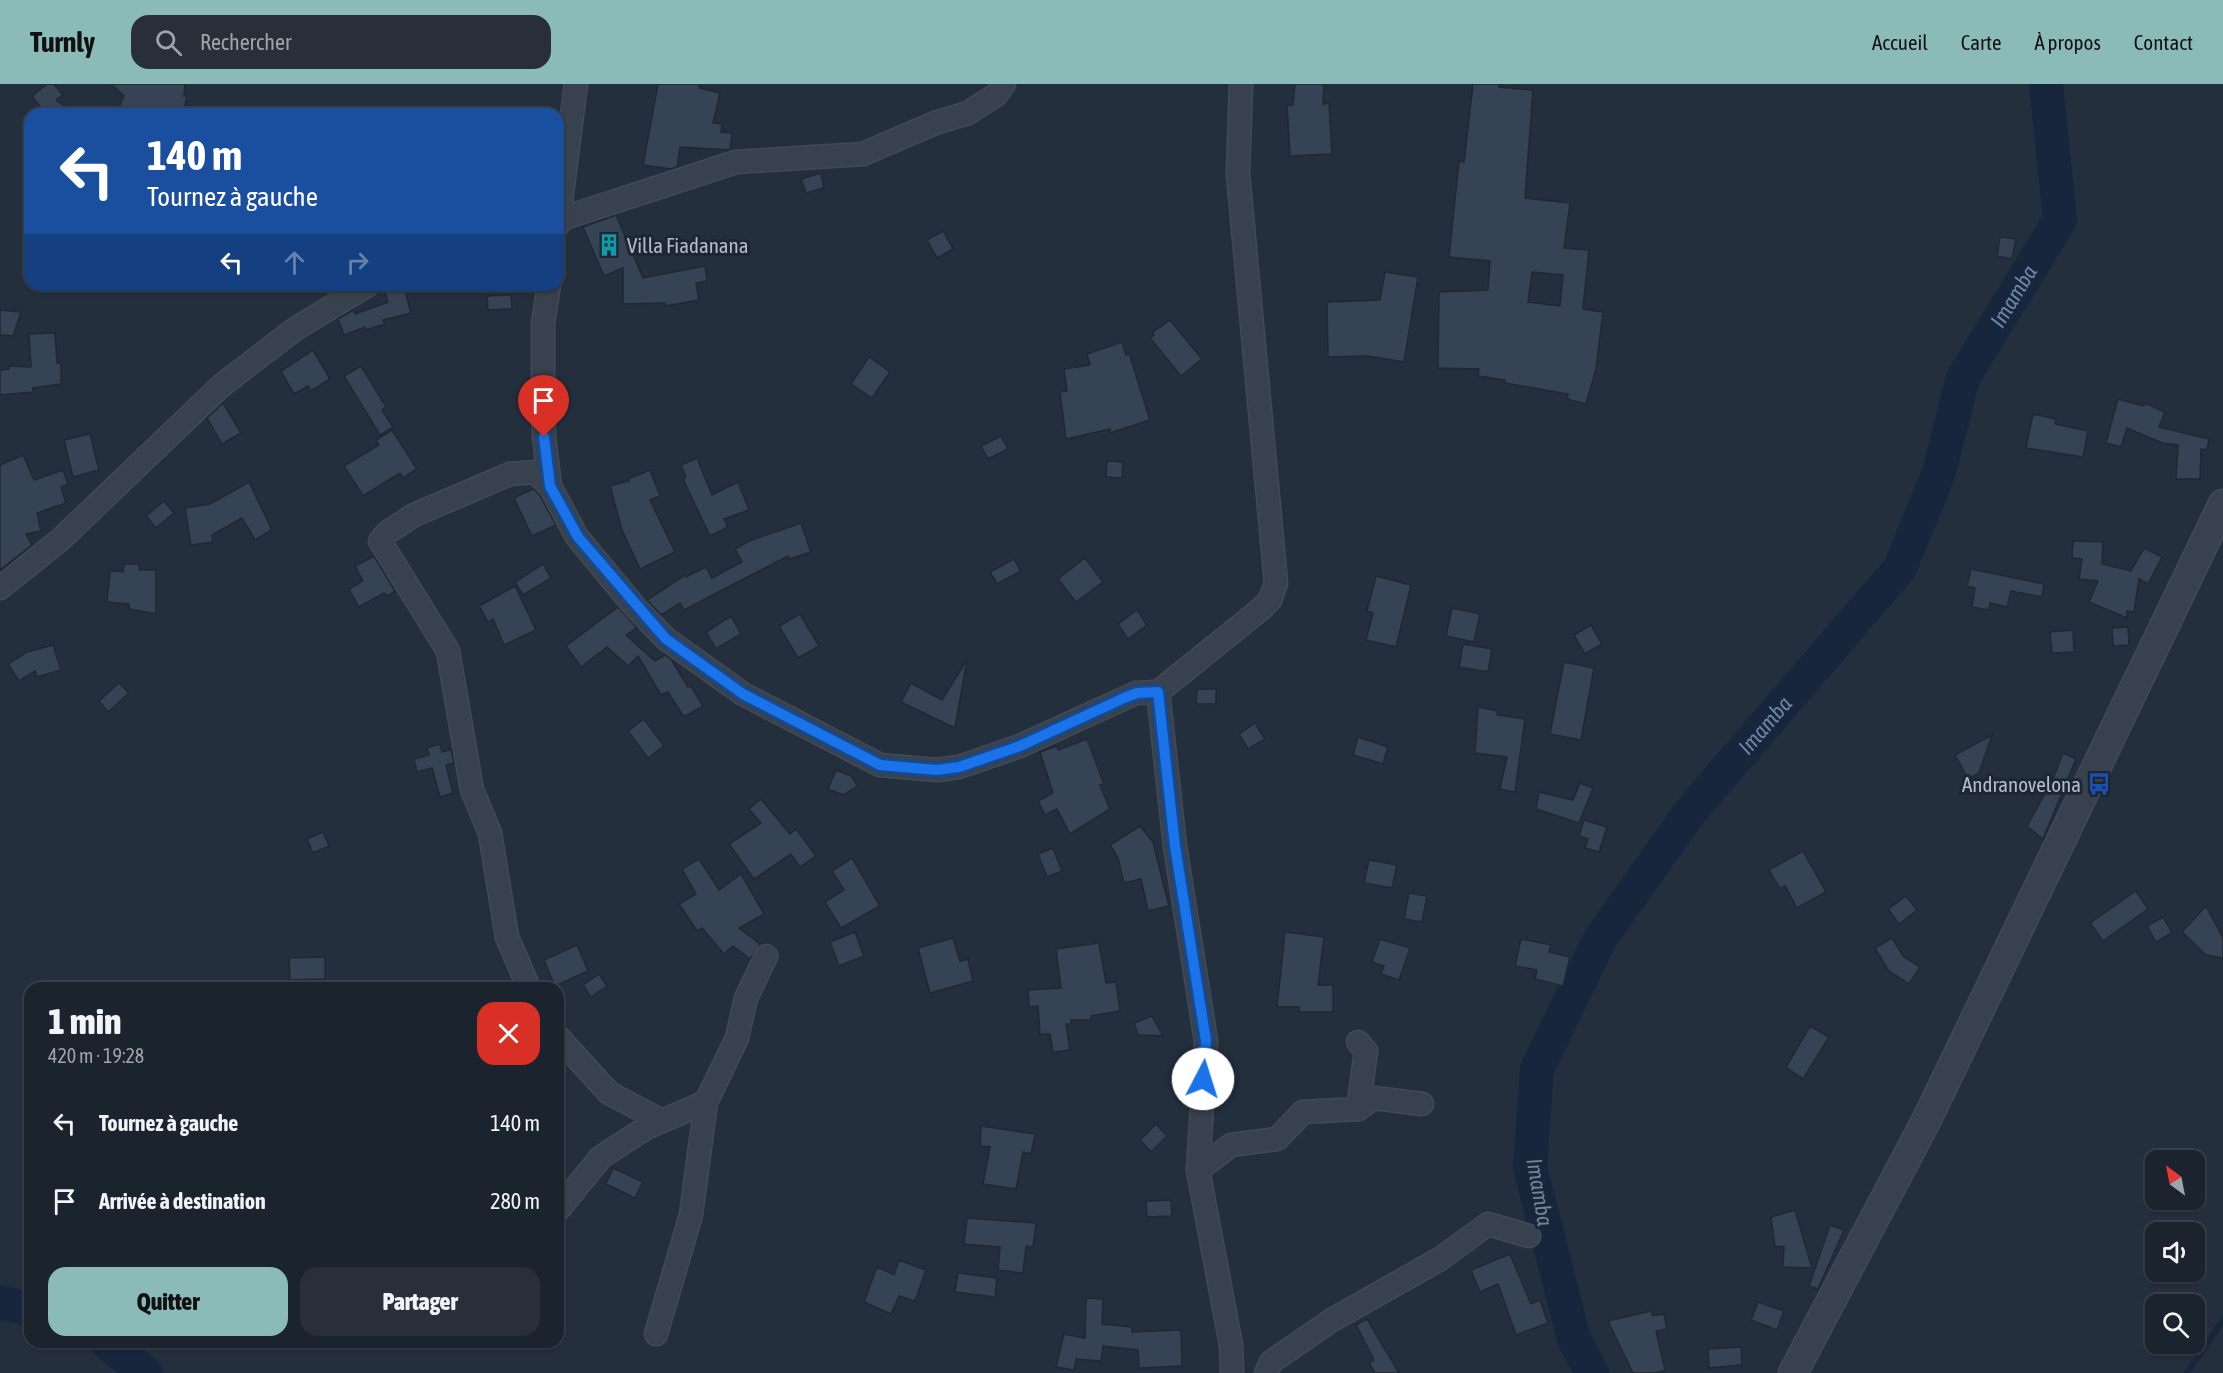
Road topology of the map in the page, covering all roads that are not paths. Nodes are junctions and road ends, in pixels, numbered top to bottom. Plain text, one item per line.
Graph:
1 (576, 84) edge
2 (1004, 84) edge
3 (1241, 84) edge
4 (564, 176) edge
5 (564, 220) edge
6 (358, 291) edge
7 (548, 291) edge
8 (550, 486) junction
9 (2223, 504) edge
10 (0, 588) edge
11 (1158, 692) junction
12 (766, 956) dead end
13 (526, 982) edge
14 (1358, 1042) dead end
15 (564, 1044) edge
16 (706, 1102) junction
17 (1422, 1104) dead end
18 (1358, 1109) junction
19 (662, 1121) junction
20 (1198, 1170) junction
21 (564, 1203) edge
22 (1529, 1236) dead end
23 (656, 1334) dead end
24 (1232, 1373) edge
25 (1266, 1373) edge
26 (1793, 1373) edge

1 - 4 street
2 - 5 street
3 - 11 street
6 - 10 street
7 - 8 street
8 - 11 street
8 - 13 street
9 - 26 street
11 - 20 street
12 - 16 street
14 - 18 street
15 - 19 street
16 - 19 street
16 - 23 street
17 - 18 street
18 - 20 street
19 - 21 street
20 - 24 street
22 - 25 street

